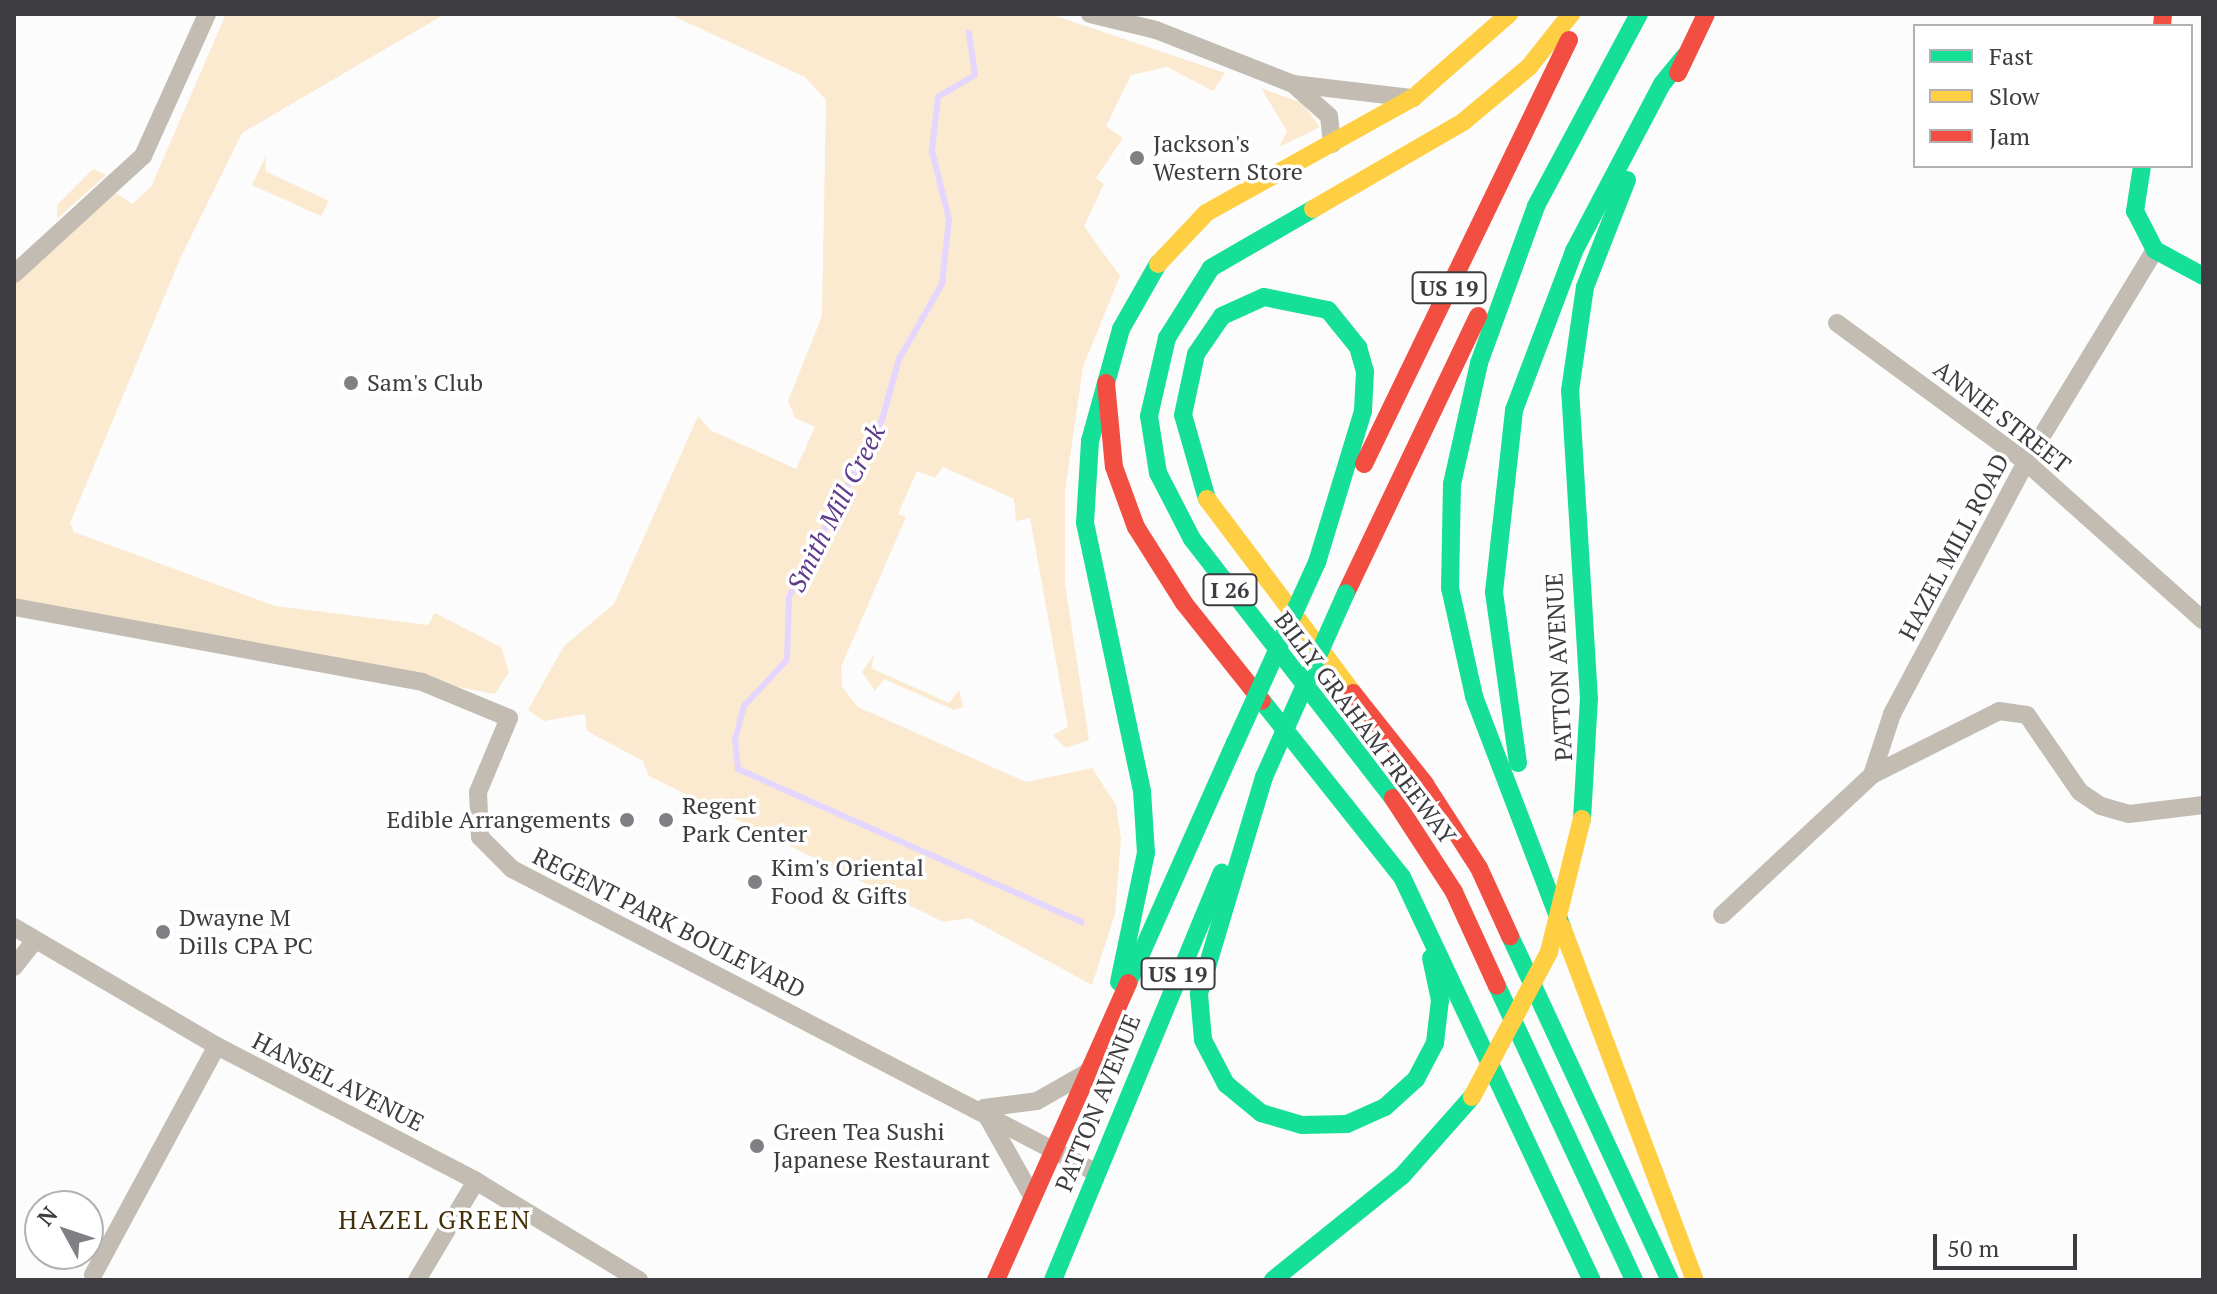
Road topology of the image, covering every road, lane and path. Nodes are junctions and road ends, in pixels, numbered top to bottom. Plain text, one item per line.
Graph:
1 (207, 14) edge
2 (1090, 14) edge
3 (1509, 14) edge
4 (1571, 14) edge
5 (1581, 14) edge
6 (1639, 14) edge
7 (1706, 14) edge
8 (1684, 57) junction
9 (1293, 84) junction
10 (1413, 98) junction
11 (1332, 144) junction
12 (2142, 168) edge
13 (1536, 206) junction
14 (2155, 250) junction
15 (14, 274) edge
16 (2203, 276) edge
17 (1837, 323) dead end
18 (1106, 383) junction
19 (2026, 462) junction
20 (1317, 562) junction
21 (14, 607) edge
22 (2203, 620) edge
23 (1872, 775) junction
24 (1264, 777) junction
25 (2203, 805) edge
26 (1521, 815) junction
27 (1383, 856) junction
28 (1722, 915) dead end
29 (14, 927) edge
30 (35, 940) junction
31 (14, 967) edge
32 (1108, 1022) junction
33 (217, 1046) junction
34 (1086, 1073) junction
35 (983, 1109) junction
36 (1053, 1147) junction
37 (1095, 1172) junction
38 (476, 1181) junction
39 (1032, 1196) junction
40 (93, 1275) dead end
41 (417, 1280) edge
42 (639, 1280) edge
43 (996, 1280) edge
44 (1053, 1280) edge
45 (1273, 1280) edge
46 (1592, 1280) edge
47 (1634, 1280) edge
48 (1670, 1280) edge
49 (1695, 1280) edge

1 - 15 street
2 - 9 street
3 - 10 main road, PATTON AVENUE
4 - 47 main road, BILLY GRAHAM FREEWAY / I 26
5 - 20 main road, PATTON AVENUE / US 19
6 - 13 main road
7 - 8 main road, PATTON AVENUE
8 - 26 main road
8 - 45 main road, PATTON AVENUE, bridge
9 - 10 street
9 - 11 street
10 - 11 main road, PATTON AVENUE
11 - 18 main road, PATTON AVENUE
12 - 14 main road
13 - 24 main road, PATTON AVENUE / US 19, bridge
13 - 26 main road
14 - 16 main road
14 - 19 street, HAZEL MILL ROAD
17 - 19 street, ANNIE STREET
18 - 27 main road
18 - 32 main road, PATTON AVENUE
19 - 22 street, ANNIE STREET
19 - 23 street, HAZEL MILL ROAD
20 - 32 main road, PATTON AVENUE / US 19, bridge
20 - 48 main road
21 - 35 street, REGENT PARK BOULEVARD
23 - 25 street
23 - 28 street, HAZEL MILL ROAD
24 - 27 main road
24 - 37 main road, PATTON AVENUE / US 19
26 - 49 main road
27 - 46 main road
29 - 30 street, HANSEL AVENUE
30 - 31 street
30 - 33 street, HANSEL AVENUE
32 - 34 main road, PATTON AVENUE / US 19
33 - 38 street, HANSEL AVENUE
33 - 40 street
34 - 35 street
34 - 36 main road, PATTON AVENUE / US 19
35 - 36 street, REGENT PARK BOULEVARD
35 - 39 street
36 - 37 street, REGENT PARK BOULEVARD
36 - 39 main road, PATTON AVENUE / US 19
37 - 44 main road, PATTON AVENUE / US 19
38 - 41 street
38 - 42 street, HANSEL AVENUE
39 - 43 main road, PATTON AVENUE / US 19

